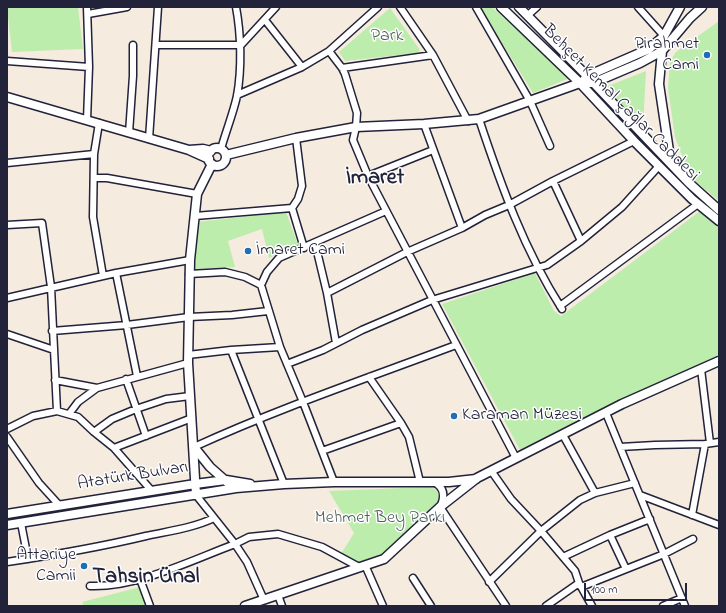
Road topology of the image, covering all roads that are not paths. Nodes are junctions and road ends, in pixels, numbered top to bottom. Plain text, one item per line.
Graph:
1 (87, 7) edge
2 (127, 7) edge
3 (158, 7) edge
4 (236, 7) edge
5 (276, 7) edge
6 (378, 7) edge
7 (400, 7) edge
8 (476, 7) edge
9 (501, 7) edge
10 (519, 7) edge
11 (537, 7) edge
12 (638, 7) edge
13 (681, 7) edge
14 (702, 7) edge
15 (88, 14) junction
16 (528, 16) junction
17 (690, 18) junction
18 (265, 20) junction
19 (664, 36) junction
20 (133, 45) dead end
21 (156, 45) junction
22 (241, 45) junction
23 (329, 51) junction
24 (662, 51) junction
25 (432, 55) junction
26 (7, 61) edge
27 (89, 67) junction
28 (302, 67) junction
29 (342, 68) junction
30 (587, 76) junction
31 (580, 83) junction
32 (594, 83) junction
33 (237, 95) junction
34 (7, 97) edge
35 (530, 101) junction
36 (479, 119) junction
37 (87, 120) junction
38 (468, 121) junction
39 (99, 123) junction
40 (424, 124) junction
41 (356, 127) junction
42 (129, 133) junction
43 (296, 138) junction
44 (149, 139) junction
45 (634, 141) junction
46 (550, 146) dead end
47 (433, 150) junction
48 (223, 152) junction
49 (94, 154) junction
50 (211, 158) junction
51 (7, 163) edge
52 (659, 166) junction
53 (679, 173) junction
54 (368, 176) junction
55 (94, 178) junction
56 (553, 181) junction
57 (197, 194) junction
58 (509, 204) junction
59 (698, 204) junction
60 (292, 208) junction
61 (719, 210) edge
62 (386, 211) junction
63 (195, 216) junction
64 (719, 221) edge
65 (7, 225) edge
66 (462, 228) junction
67 (582, 241) junction
68 (315, 243) junction
69 (304, 248) junction
70 (407, 252) junction
71 (190, 260) junction
72 (538, 267) junction
73 (116, 273) junction
74 (189, 274) junction
75 (103, 276) junction
76 (261, 285) junction
77 (51, 287) junction
78 (327, 293) junction
79 (7, 298) edge
80 (432, 300) junction
81 (268, 311) junction
82 (189, 317) junction
83 (127, 325) junction
84 (52, 330) junction
85 (7, 334) edge
86 (336, 343) junction
87 (456, 345) junction
88 (280, 347) junction
89 (54, 350) junction
90 (231, 350) junction
91 (188, 359) junction
92 (719, 361) edge
93 (287, 364) junction
94 (701, 369) junction
95 (137, 376) junction
96 (369, 377) junction
97 (126, 379) junction
98 (55, 380) junction
99 (97, 388) junction
100 (190, 396) junction
101 (303, 402) junction
102 (136, 409) junction
103 (57, 411) junction
104 (606, 413) junction
105 (69, 414) junction
106 (192, 418) junction
107 (258, 420) junction
108 (401, 423) junction
109 (7, 429) edge
110 (94, 432) junction
111 (563, 435) junction
112 (146, 436) junction
113 (7, 437) edge
114 (719, 442) edge
115 (708, 444) junction
116 (194, 447) junction
117 (620, 447) junction
118 (114, 448) junction
119 (322, 451) junction
120 (516, 458) junction
121 (492, 472) junction
122 (477, 478) junction
123 (226, 480) junction
124 (334, 482) junction
125 (420, 482) junction
126 (432, 482) junction
127 (635, 483) junction
128 (195, 484) junction
129 (284, 484) junction
130 (265, 486) junction
131 (236, 488) junction
132 (151, 490) junction
133 (595, 493) junction
134 (196, 495) junction
135 (640, 495) junction
136 (59, 505) junction
137 (440, 507) junction
138 (7, 514) edge
139 (692, 515) junction
140 (214, 518) junction
141 (650, 519) junction
142 (21, 523) junction
143 (719, 525) edge
144 (7, 526) edge
145 (542, 531) junction
146 (610, 535) junction
147 (693, 539) dead end
148 (235, 544) junction
149 (664, 554) junction
150 (563, 557) junction
151 (28, 559) junction
152 (7, 562) edge
153 (362, 566) junction
154 (626, 569) junction
155 (413, 578) dead end
156 (140, 580) junction
157 (489, 582) junction
158 (580, 585) junction
159 (90, 586) dead end
160 (278, 595) junction
161 (682, 598) junction
162 (264, 600) junction
163 (150, 606) edge
164 (245, 606) edge
165 (282, 606) edge
166 (383, 606) edge
167 (430, 606) edge
168 (506, 606) edge
169 (546, 606) edge
170 (592, 606) edge
171 (663, 606) edge
172 (685, 606) edge

1 - 15 street
2 - 15 street
3 - 21 street
4 - 22 street
5 - 18 street
6 - 23 street
7 - 25 street
8 - 35 street
9 - 31 main road, Behçet Kemal Çağlar Caddesi
10 - 16 main road, Behçet Kemal Çağlar Caddesi
11 - 16 street
12 - 19 street
13 - 17 main road
13 - 19 main road
14 - 17 main road
15 - 27 street
16 - 30 main road, Behçet Kemal Çağlar Caddesi
17 - 24 main road
18 - 22 street
18 - 28 street
19 - 30 main road
20 - 42 street
21 - 22 street
21 - 44 street
22 - 33 street
23 - 28 street
23 - 29 street
24 - 32 main road
24 - 53 main road
25 - 29 street
25 - 38 street
26 - 27 street
27 - 37 street
28 - 33 street
29 - 41 street
30 - 31 main road
30 - 32 main road, Behçet Kemal Çağlar Caddesi
31 - 32 main road
31 - 35 main road
31 - 45 main road, Behçet Kemal Çağlar Caddesi
32 - 53 main road, Behçet Kemal Çağlar Caddesi
33 - 48 street
34 - 37 main road
35 - 36 main road
35 - 46 street
36 - 38 main road
36 - 58 street
37 - 39 main road
38 - 40 main road
39 - 42 main road
39 - 49 street
40 - 41 main road
40 - 47 street
41 - 43 main road
41 - 54 street
42 - 44 main road
43 - 48 main road
43 - 60 street
44 - 50 main road
45 - 52 main road, Behçet Kemal Çağlar Caddesi
45 - 56 street
47 - 54 street
47 - 66 street
48 - 50 main road
48 - 50 main road
49 - 51 street
49 - 55 street
50 - 57 main road
52 - 59 main road, Behçet Kemal Çağlar Caddesi
52 - 67 street
53 - 61 main road, Behçet Kemal Çağlar Caddesi
54 - 62 street
55 - 57 street
55 - 75 street
56 - 58 street
56 - 67 street
57 - 63 main road
58 - 66 street
58 - 72 street
59 - 64 main road, Behçet Kemal Çağlar Caddesi
59 - 72 street
60 - 63 street
60 - 69 street
62 - 68 street
62 - 70 street
63 - 71 main road
65 - 77 street
66 - 70 street
67 - 72 street
68 - 69 street
68 - 78 street
69 - 76 street
70 - 78 street
70 - 80 street
71 - 73 street
71 - 74 main road
72 - 80 street
73 - 75 street
73 - 83 street
74 - 76 street
74 - 82 main road
75 - 77 street
76 - 81 street
77 - 79 street
77 - 84 street
78 - 86 street
80 - 86 street
80 - 87 street
81 - 82 street
81 - 88 street
82 - 83 street
82 - 91 main road
83 - 84 street
83 - 95 street
84 - 89 street
85 - 89 street
86 - 93 street
87 - 96 street
87 - 120 street
88 - 90 street
88 - 93 street
89 - 98 street
90 - 91 street
90 - 107 street
91 - 95 street
91 - 100 main road
92 - 94 main road
93 - 101 street
94 - 104 main road
94 - 115 street
95 - 97 street
96 - 101 street
96 - 108 street
97 - 99 street
97 - 102 street
98 - 99 street
98 - 103 street
99 - 105 street
100 - 102 street
100 - 106 main road
101 - 107 street
101 - 119 street
102 - 110 street
102 - 112 street
103 - 105 street
103 - 109 street
104 - 111 main road
104 - 117 street
105 - 110 street
106 - 112 street
106 - 116 main road
107 - 116 street
107 - 129 street
108 - 119 street
108 - 125 street
110 - 118 street
111 - 120 main road
111 - 133 street
112 - 118 street
113 - 136 street
114 - 115 street
115 - 117 street
115 - 139 street
116 - 123 main road
116 - 128 main road
117 - 127 street
118 - 132 street
119 - 124 street
120 - 121 main road
121 - 122 main road
121 - 145 street
122 - 126 main road
122 - 137 main road
123 - 128 main road, Atatürk Bulvarı
123 - 130 main road, Atatürk Bulvarı
123 - 131 main road
124 - 125 main road
124 - 129 main road
125 - 126 main road
126 - 137 street
127 - 133 street
127 - 135 street
128 - 132 main road, Atatürk Bulvarı
128 - 134 main road
129 - 130 main road
130 - 131 main road, Atatürk Bulvarı
131 - 134 main road, Atatürk Bulvarı
132 - 136 main road, Atatürk Bulvarı
133 - 145 street
134 - 140 street
134 - 142 main road, Atatürk Bulvarı
135 - 139 street
135 - 141 street
136 - 138 main road, Atatürk Bulvarı
137 - 153 main road
137 - 157 street
139 - 143 street
140 - 148 street
140 - 151 street
141 - 146 street
141 - 149 street
142 - 144 main road, Atatürk Bulvarı
142 - 151 street
145 - 150 street
145 - 157 street
146 - 150 street
146 - 154 street
147 - 149 street
148 - 153 street
148 - 156 street
148 - 162 street
149 - 154 street
149 - 161 street
150 - 158 street
151 - 152 street
153 - 160 main road
153 - 166 street
154 - 158 street
155 - 167 street
156 - 159 street
156 - 163 street
157 - 168 street
158 - 169 street
158 - 170 street
160 - 162 main road
160 - 165 street
161 - 171 street
161 - 172 street
162 - 164 main road

